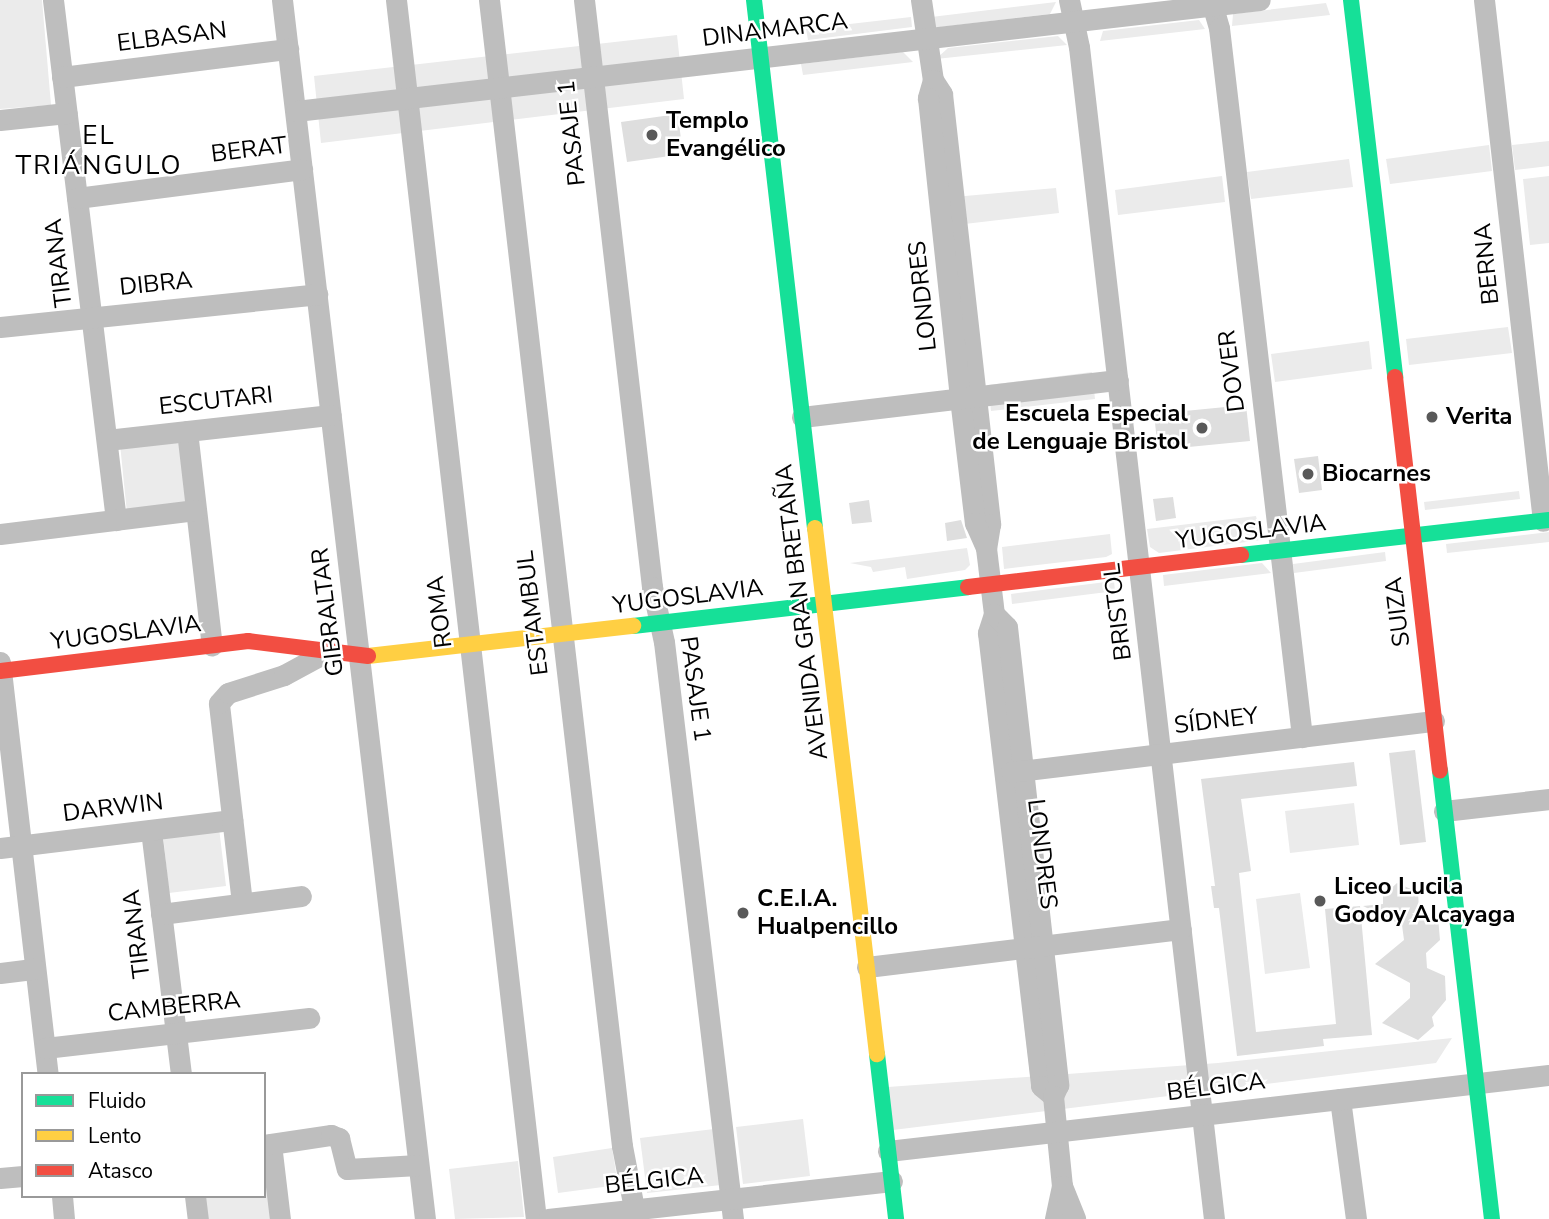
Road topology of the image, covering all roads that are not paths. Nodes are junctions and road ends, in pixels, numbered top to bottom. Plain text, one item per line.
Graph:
1 (53, 0) edge
2 (282, 0) edge
3 (396, 0) edge
4 (489, 0) edge
5 (584, 0) edge
6 (754, 0) edge
7 (921, 0) edge
8 (1069, 0) edge
9 (1259, 0) edge
10 (1351, 0) edge
11 (1484, 0) edge
12 (1212, 3) edge
13 (1074, 22) junction
14 (926, 39) junction
15 (288, 49) junction
16 (761, 58) junction
17 (62, 77) junction
18 (592, 77) junction
19 (499, 88) junction
20 (407, 99) junction
21 (296, 111) junction
22 (67, 113) junction
23 (0, 120) edge
24 (302, 169) junction
25 (77, 198) junction
26 (317, 294) junction
27 (92, 317) junction
28 (0, 327) edge
29 (1118, 380) junction
30 (968, 398) junction
31 (331, 415) junction
32 (802, 417) junction
33 (187, 431) junction
34 (107, 440) junction
35 (196, 510) junction
36 (116, 520) junction
37 (1546, 521) edge
38 (0, 534) edge
39 (1412, 536) junction
40 (1280, 551) junction
41 (1140, 568) junction
42 (990, 585) junction
43 (824, 604) junction
44 (659, 623) junction
45 (562, 634) junction
46 (470, 645) junction
47 (212, 646) junction
48 (321, 655) junction
49 (360, 657) junction
50 (0, 668) edge
51 (1434, 721) junction
52 (1301, 737) junction
53 (1161, 754) junction
54 (1015, 771) junction
55 (1549, 799) edge
56 (1444, 811) junction
57 (232, 820) junction
58 (151, 830) junction
59 (11, 847) edge
60 (301, 896) dead end
61 (242, 904) junction
62 (161, 914) junction
63 (1181, 929) junction
64 (1035, 947) junction
65 (867, 967) junction
66 (36, 969) junction
67 (0, 973) edge
68 (309, 1018) dead end
69 (176, 1033) junction
70 (45, 1048) junction
71 (48, 1072) edge
72 (181, 1072) edge
73 (1549, 1075) edge
74 (1476, 1084) junction
75 (1340, 1099) junction
76 (1202, 1115) junction
77 (1056, 1132) junction
78 (267, 1145) edge
79 (888, 1151) junction
80 (418, 1165) junction
81 (21, 1175) edge
82 (0, 1178) edge
83 (892, 1181) junction
84 (1062, 1186) junction
85 (62, 1198) edge
86 (195, 1198) edge
87 (731, 1209) edge
88 (635, 1214) edge
89 (64, 1219) edge
90 (198, 1219) edge
91 (280, 1219) edge
92 (425, 1219) edge
93 (537, 1219) edge
94 (548, 1219) edge
95 (896, 1219) edge
96 (1055, 1219) edge
97 (1074, 1219) edge
98 (1214, 1219) edge
99 (1356, 1219) edge
100 (1492, 1219) edge

1 - 17 street, TIRANA
2 - 15 street, GIBRALTAR
3 - 20 street, ROMA
4 - 19 street, ESTAMBUL
5 - 18 street, PASAJE 1
6 - 16 street, AVENIDA GRAN BRETAÑA
7 - 14 street, LONDRES
8 - 13 street, BRISTOL
9 - 12 street, DINAMARCA
10 - 39 street, SUIZA
11 - 37 street, BERNA
12 - 13 street, DINAMARCA
12 - 40 street, DOVER
13 - 14 street, DINAMARCA
13 - 29 street, BRISTOL
14 - 16 street, DINAMARCA
14 - 30 street, LONDRES
15 - 17 street, ELBASAN
15 - 21 street, GIBRALTAR
16 - 18 street, DINAMARCA
16 - 32 street, AVENIDA GRAN BRETAÑA
17 - 22 street, TIRANA
18 - 19 street, DINAMARCA
18 - 44 street, PASAJE 1
19 - 20 street, DINAMARCA
19 - 45 street, ESTAMBUL
20 - 21 street, DINAMARCA
20 - 46 street, ROMA
21 - 24 street, GIBRALTAR
22 - 23 street
22 - 25 street, TIRANA
24 - 25 street, BERAT
24 - 26 street, GIBRALTAR
25 - 27 street, TIRANA
26 - 27 street, DIBRA
26 - 31 street, GIBRALTAR
27 - 28 street, DIBRA
27 - 34 street, TIRANA
29 - 30 street
29 - 41 street, BRISTOL
30 - 32 street
30 - 42 street, LONDRES
31 - 33 street, ESCUTARI
31 - 49 street, GIBRALTAR
32 - 43 street, AVENIDA GRAN BRETAÑA
33 - 34 street, ESCUTARI
33 - 35 street
34 - 36 street, TIRANA
35 - 36 street
35 - 47 street
36 - 38 street
37 - 39 street, YUGOSLAVIA
39 - 40 street, YUGOSLAVIA
39 - 51 street, SUIZA
40 - 41 street, YUGOSLAVIA
40 - 52 street, DOVER
41 - 42 street, YUGOSLAVIA
41 - 53 street, BRISTOL
42 - 43 street, YUGOSLAVIA
42 - 54 street, LONDRES
43 - 44 street, YUGOSLAVIA
43 - 65 street, AVENIDA GRAN BRETAÑA
44 - 45 street, YUGOSLAVIA
44 - 87 street, PASAJE 1
45 - 46 street, YUGOSLAVIA
45 - 88 street, ESTAMBUL
46 - 49 street, YUGOSLAVIA
46 - 93 street, ROMA
47 - 48 street, YUGOSLAVIA
47 - 50 street, YUGOSLAVIA
48 - 49 street, YUGOSLAVIA
48 - 57 street
49 - 80 street, GIBRALTAR
50 - 59 street
51 - 52 street, SÍDNEY
51 - 56 street, SUIZA
52 - 53 street, SÍDNEY
53 - 54 street, SÍDNEY
53 - 63 street, BRISTOL
54 - 64 street, LONDRES
55 - 56 street
56 - 74 street, SUIZA
57 - 58 street, DARWIN
57 - 61 street
58 - 59 street, DARWIN
58 - 62 street, TIRANA
59 - 66 street
60 - 61 street
61 - 62 street
62 - 69 street, TIRANA
63 - 64 street
63 - 76 street, BRISTOL
64 - 65 street
64 - 77 street, LONDRES
65 - 79 street, AVENIDA GRAN BRETAÑA
66 - 67 street
66 - 70 street
68 - 69 street, CAMBERRA
69 - 70 street, CAMBERRA
69 - 72 street, TIRANA
70 - 71 street
73 - 74 street, BÉLGICA
74 - 75 street, BÉLGICA
74 - 100 street, SUIZA
75 - 76 street, BÉLGICA
75 - 99 street
76 - 77 street, BÉLGICA
76 - 98 street, BRISTOL
77 - 79 street, BÉLGICA
77 - 84 street, LONDRES
78 - 80 street
78 - 91 street
79 - 83 street, AVENIDA GRAN BRETAÑA
80 - 92 street, GIBRALTAR
81 - 82 street
83 - 87 street, BÉLGICA
83 - 95 street, AVENIDA GRAN BRETAÑA
84 - 96 street, LONDRES
84 - 97 street, LONDRES
85 - 89 street
86 - 90 street
87 - 88 street, BÉLGICA
88 - 94 street, BÉLGICA

